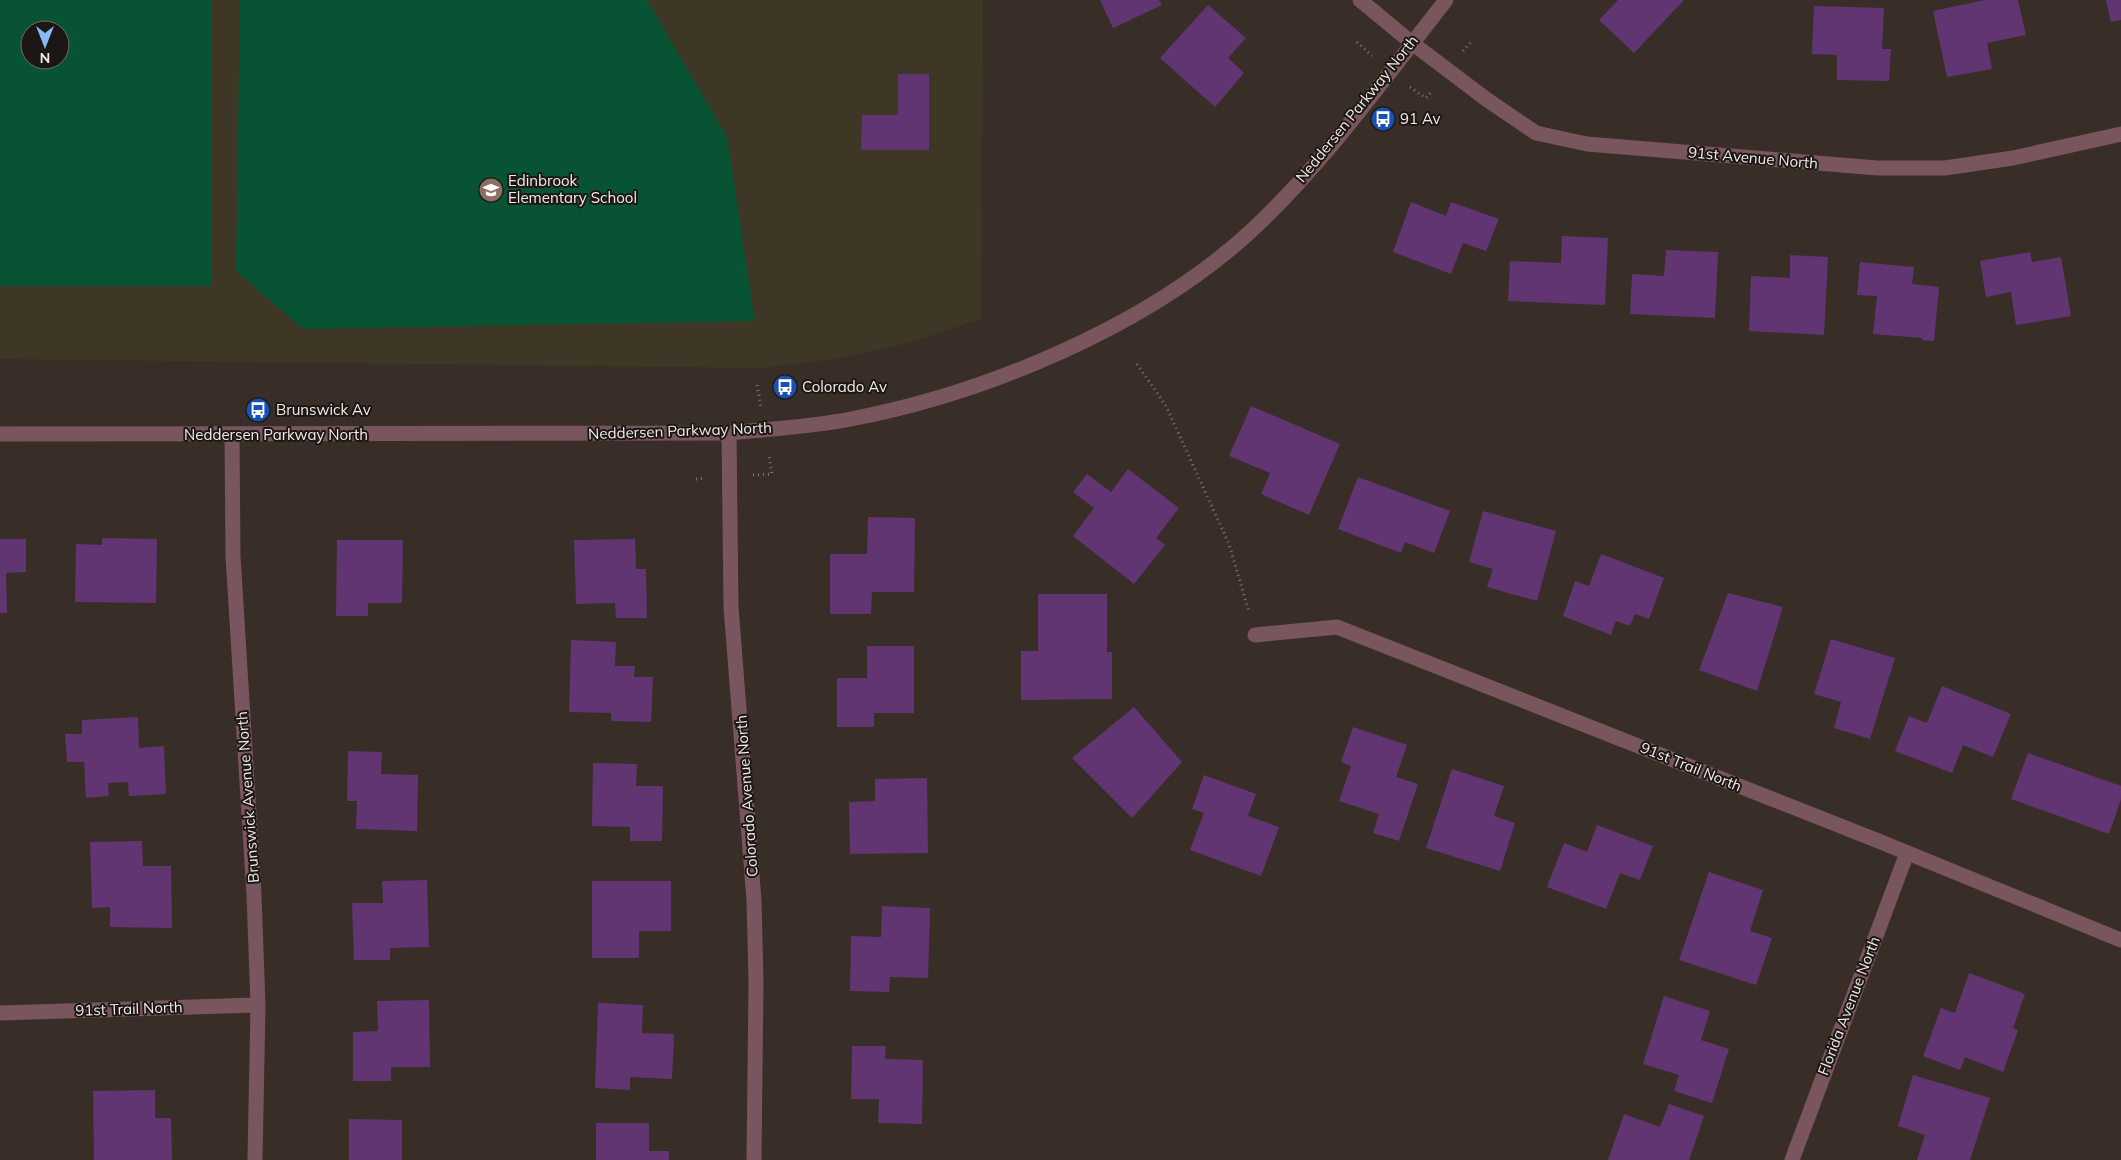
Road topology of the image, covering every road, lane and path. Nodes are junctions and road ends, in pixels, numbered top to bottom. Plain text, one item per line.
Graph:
1 (1360, 0) edge
2 (1446, 0) edge
3 (1412, 44) junction
4 (2121, 134) edge
5 (1138, 364) dead end
6 (729, 433) junction
7 (0, 434) edge
8 (232, 435) junction
9 (1255, 634) joint
10 (1907, 853) junction
11 (2121, 940) edge
12 (258, 1005) junction
13 (0, 1013) edge
14 (255, 1160) edge
15 (754, 1160) edge
16 (1792, 1160) edge

1 - 3 street, 91st Avenue North
2 - 3 street, Neddersen Parkway North
3 - 4 street, 91st Avenue North
3 - 6 street, Neddersen Parkway North
5 - 9 path
6 - 8 street, Neddersen Parkway North
6 - 15 street, Colorado Avenue North
7 - 8 street, Neddersen Parkway North
8 - 12 street, Brunswick Avenue North
9 - 10 street, 91st Trail North
10 - 11 street, 91st Trail North
10 - 16 street, Florida Avenue North
12 - 13 street, 91st Trail North
12 - 14 street, Brunswick Avenue North

